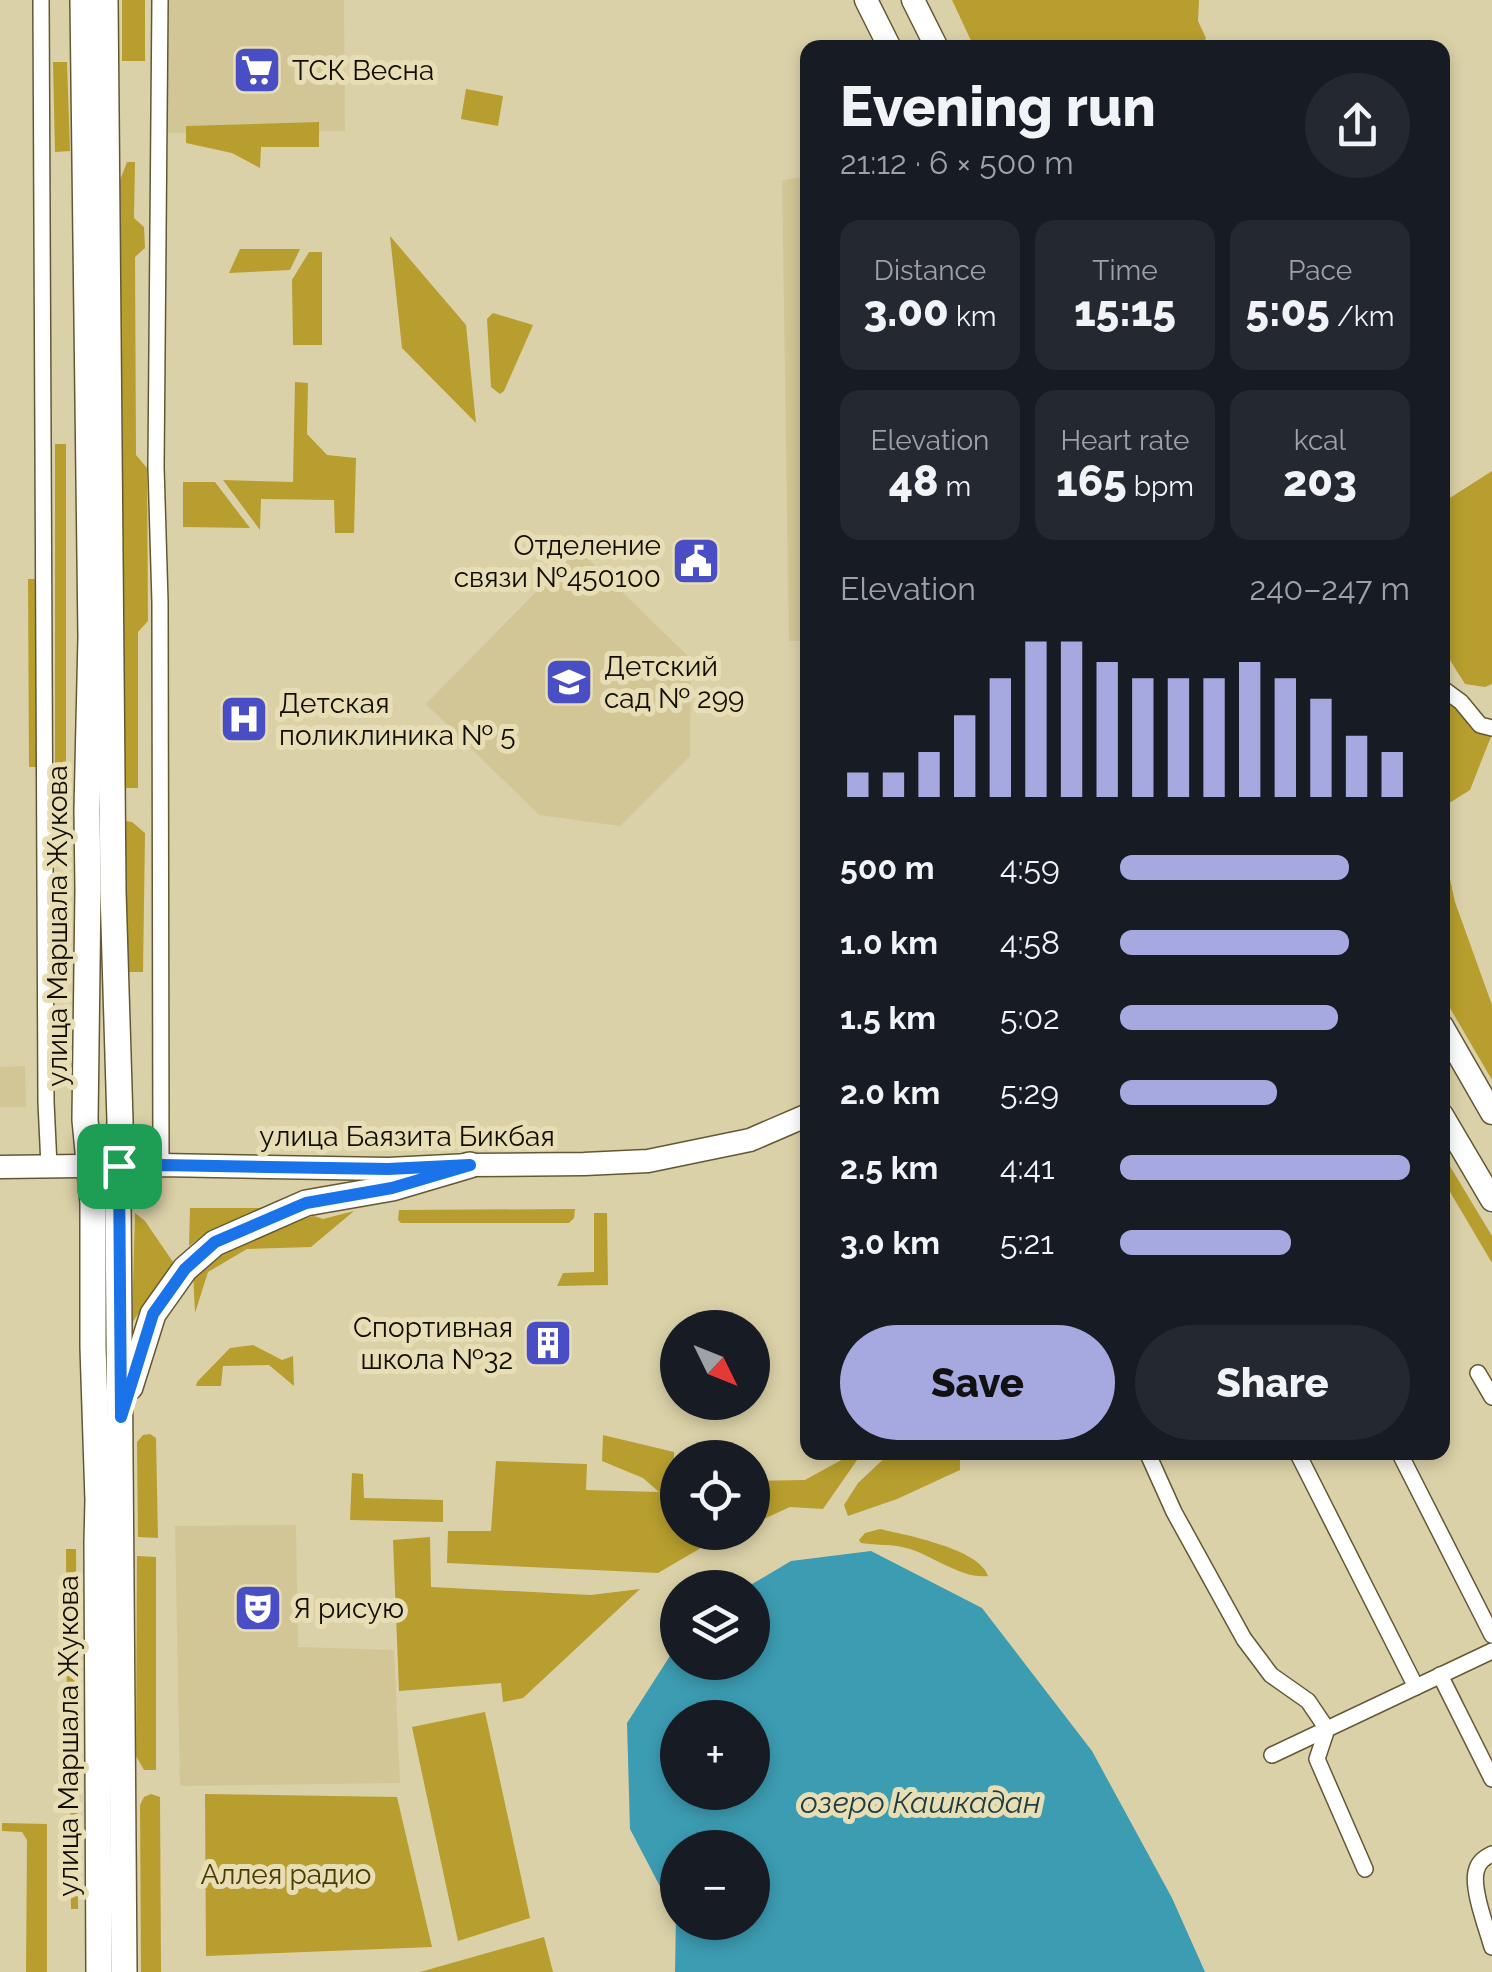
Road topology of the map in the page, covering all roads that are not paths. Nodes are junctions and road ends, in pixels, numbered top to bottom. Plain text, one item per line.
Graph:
1 (42, 0) edge
2 (83, 0) edge
3 (105, 0) edge
4 (160, 0) edge
5 (866, 0) edge
6 (913, 0) edge
7 (886, 40) edge
8 (933, 40) edge
9 (1450, 694) edge
10 (1492, 728) edge
11 (1450, 1040) edge
12 (1492, 1113) edge
13 (800, 1118) edge
14 (1450, 1129) edge
15 (90, 1165) junction
16 (161, 1165) junction
17 (470, 1165) junction
18 (0, 1166) edge
19 (48, 1166) junction
20 (119, 1166) junction
21 (1492, 1200) edge
22 (1478, 1374) dead end
23 (1492, 1397) edge
24 (121, 1417) junction
25 (1151, 1460) edge
26 (1300, 1460) edge
27 (1403, 1460) edge
28 (1492, 1635) edge
29 (1492, 1651) edge
30 (1440, 1675) junction
31 (1416, 1686) junction
32 (1327, 1729) junction
33 (1272, 1755) dead end
34 (1492, 1779) edge
35 (1492, 1854) edge
36 (1366, 1869) dead end
37 (1492, 1947) edge
38 (99, 1972) edge
39 (124, 1972) edge

1 - 19 street
2 - 15 main road, улица Маршала Жукова
3 - 20 main road, улица Маршала Жукова
4 - 16 street
5 - 7 main road
6 - 8 main road
9 - 10 street
11 - 12 main road
13 - 17 main road, улица Баязита Бикбая
14 - 21 main road
15 - 19 main road, улица Баязита Бикбая
15 - 20 main road, улица Баязита Бикбая
15 - 38 main road, улица Маршала Жукова
16 - 17 main road, улица Баязита Бикбая
16 - 20 main road, улица Баязита Бикбая
17 - 24 main road
18 - 19 main road, улица Баязита Бикбая
20 - 24 main road, улица Маршала Жукова
22 - 23 street
24 - 39 main road, улица Маршала Жукова
25 - 32 street
26 - 31 street
27 - 28 street
29 - 30 street
30 - 31 street
30 - 34 street
31 - 32 street
32 - 33 street
32 - 36 street
35 - 37 street

